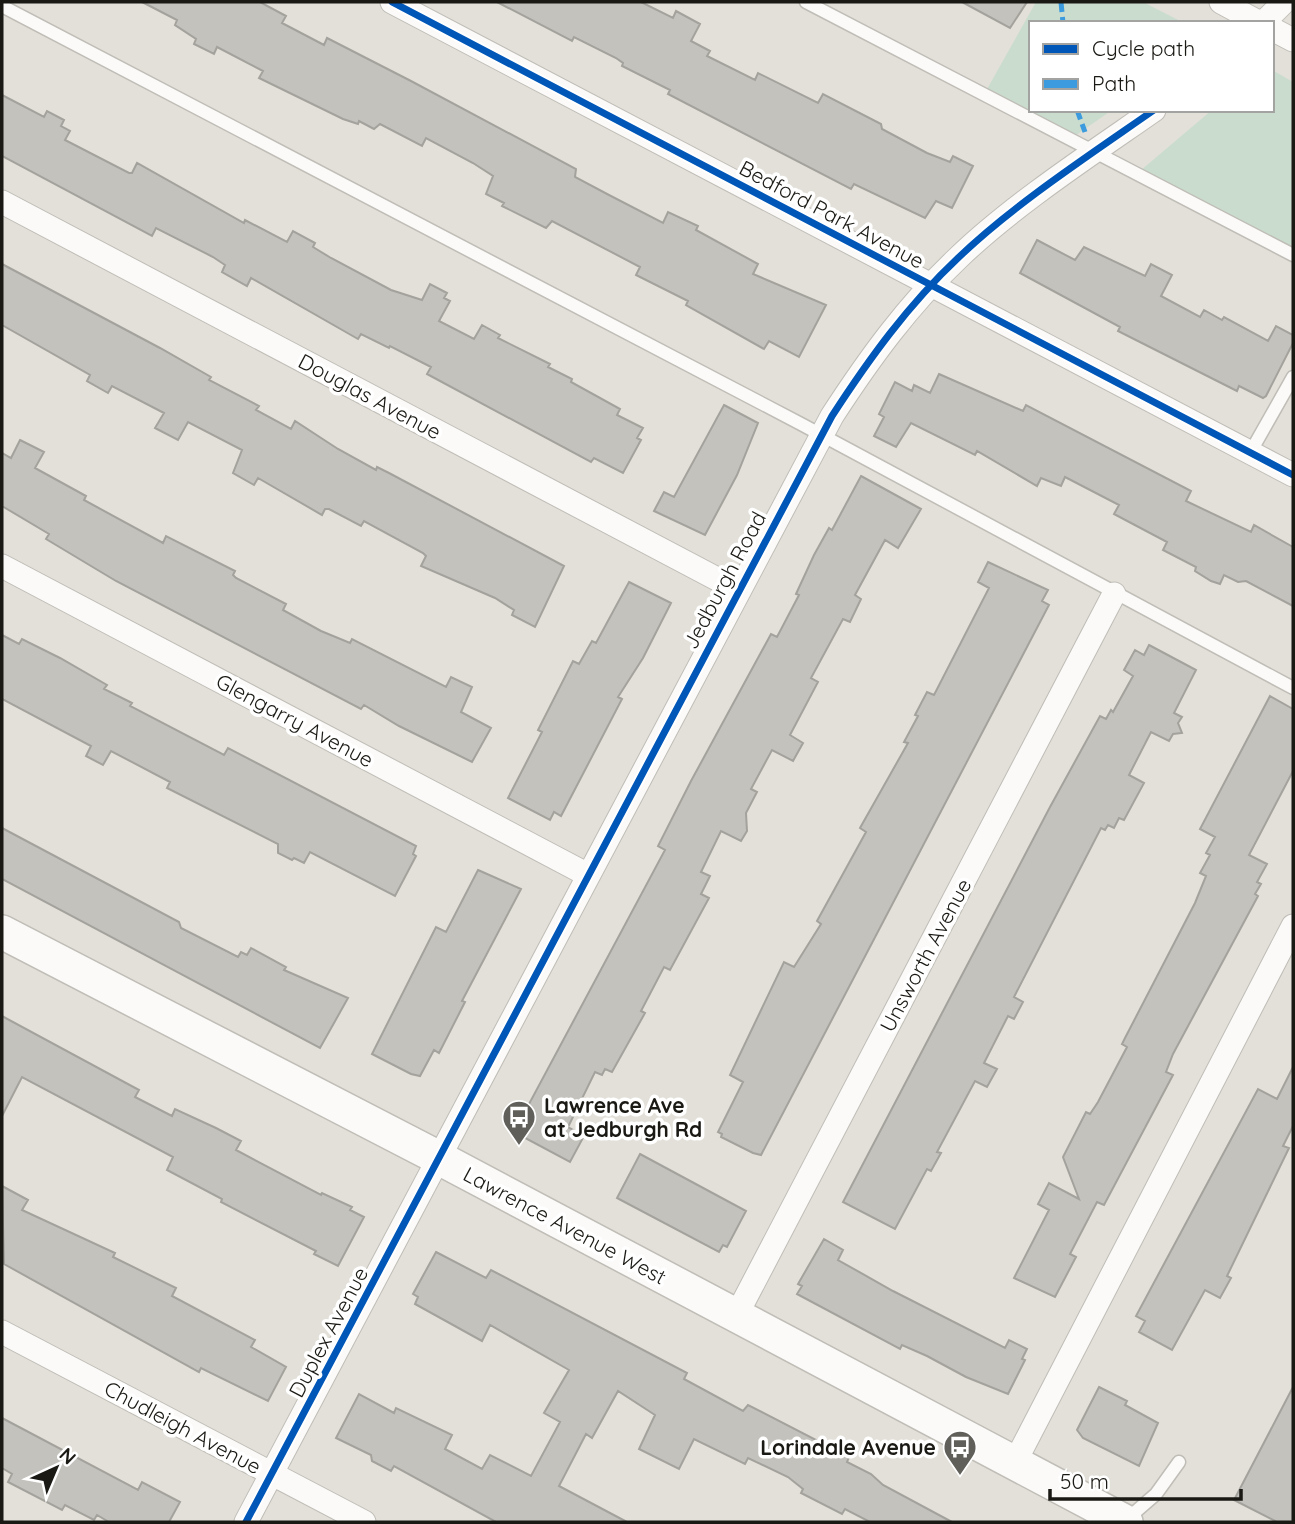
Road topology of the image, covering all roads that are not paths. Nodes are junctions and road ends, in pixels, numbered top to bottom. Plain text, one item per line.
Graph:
1 (392, 2) edge
2 (806, 2) edge
3 (1221, 2) edge
4 (1284, 2) edge
5 (2, 6) edge
6 (1258, 21) edge
7 (1264, 21) edge
8 (1274, 30) edge
9 (1293, 40) edge
10 (1151, 112) edge
11 (1094, 152) junction
12 (2, 202) edge
13 (1293, 255) edge
14 (930, 286) junction
15 (1293, 377) edge
16 (820, 436) junction
17 (1250, 453) junction
18 (1293, 475) edge
19 (2, 566) edge
20 (738, 590) junction
21 (1114, 594) junction
22 (1293, 688) edge
23 (588, 875) junction
24 (1293, 926) edge
25 (2, 932) edge
26 (439, 1158) junction
27 (736, 1316) junction
28 (2, 1332) edge
29 (1179, 1462) dead end
30 (1014, 1464) junction
31 (271, 1474) junction
32 (246, 1522) edge
33 (364, 1522) edge
34 (1125, 1522) edge

1 - 14 street, Bedford Park Avenue
2 - 11 lane
3 - 6 street
4 - 7 street
5 - 16 lane
8 - 9 street
10 - 11 street, Jedburgh Road
11 - 13 lane
11 - 14 street, Jedburgh Road
12 - 20 street, Douglas Avenue
14 - 16 street, Jedburgh Road
14 - 17 street, Bedford Park Avenue
15 - 17 lane
16 - 20 street, Jedburgh Road
16 - 21 lane
17 - 18 street, Bedford Park Avenue
19 - 23 street, Glengarry Avenue
20 - 23 street, Jedburgh Road
21 - 22 lane
21 - 27 street, Unsworth Avenue
23 - 26 street, Jedburgh Road
24 - 30 street
25 - 26 main road, Lawrence Avenue West
26 - 27 main road, Lawrence Avenue West
26 - 31 street, Duplex Avenue
27 - 30 main road, Lawrence Avenue West
28 - 31 street, Chudleigh Avenue
29 - 34 lane
30 - 34 main road, Lawrence Avenue West
31 - 32 street, Duplex Avenue
31 - 33 street, Chudleigh Avenue

